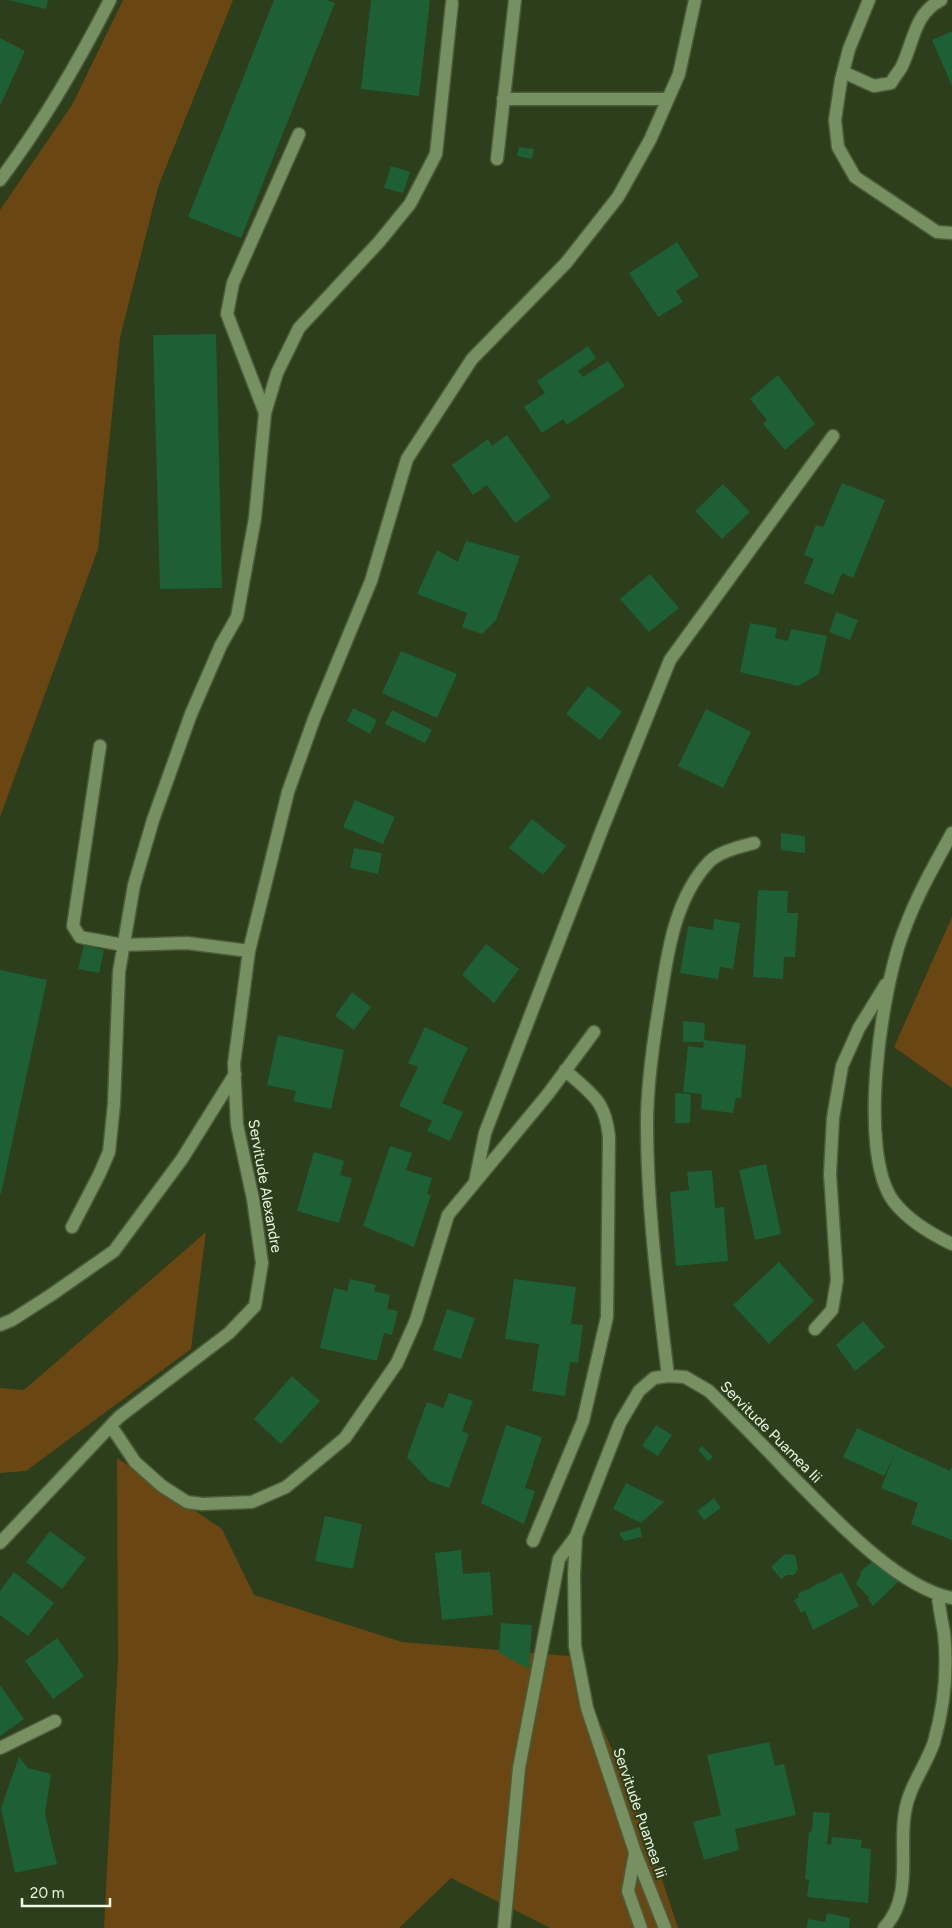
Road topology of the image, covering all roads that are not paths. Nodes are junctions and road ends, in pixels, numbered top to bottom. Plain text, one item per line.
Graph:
1 (110, 0) edge
2 (515, 0) edge
3 (695, 0) edge
4 (869, 0) edge
5 (941, 0) edge
6 (452, 3) dead end
7 (843, 72) junction
8 (504, 98) junction
9 (668, 99) junction
10 (299, 134) dead end
11 (497, 159) dead end
12 (0, 180) edge
13 (952, 233) edge
14 (265, 413) junction
15 (833, 436) dead end
16 (100, 746) dead end
17 (952, 833) edge
18 (754, 843) dead end
19 (123, 945) junction
20 (248, 951) junction
21 (889, 980) junction
22 (594, 1032) dead end
23 (565, 1070) junction
24 (235, 1074) junction
25 (475, 1182) junction
26 (72, 1227) dead end
27 (952, 1244) edge
28 (0, 1325) edge
29 (815, 1329) dead end
30 (668, 1376) junction
31 (110, 1426) junction
32 (576, 1536) junction
33 (533, 1541) dead end
34 (0, 1543) edge
35 (938, 1596) junction
36 (952, 1598) edge
37 (55, 1721) dead end
38 (0, 1748) edge
39 (635, 1852) junction
40 (504, 1928) edge
41 (640, 1928) edge
42 (666, 1928) edge
43 (884, 1928) edge

1 - 12 street
2 - 8 street
3 - 9 street, Servitude Alexandre
4 - 7 street
5 - 7 street
6 - 14 street
7 - 13 street
8 - 9 street
8 - 11 street
9 - 20 street, Servitude Alexandre
10 - 14 street
14 - 19 street
15 - 25 street
16 - 19 street
17 - 21 street
18 - 30 street
19 - 20 street
19 - 26 street
20 - 24 street, Servitude Alexandre
21 - 27 street
21 - 29 street
22 - 23 street
23 - 25 street
23 - 33 street
24 - 28 street
24 - 31 street, Servitude Alexandre
25 - 31 street
30 - 32 street, Servitude Puamea Iii
30 - 35 street, Servitude Puamea Iii
31 - 34 street, Servitude Alexandre
32 - 39 street, Servitude Puamea Iii
32 - 40 street
35 - 36 street, Servitude Puamea Iii
35 - 43 street
37 - 38 street
39 - 41 street
39 - 42 street, Servitude Puamea Iii

